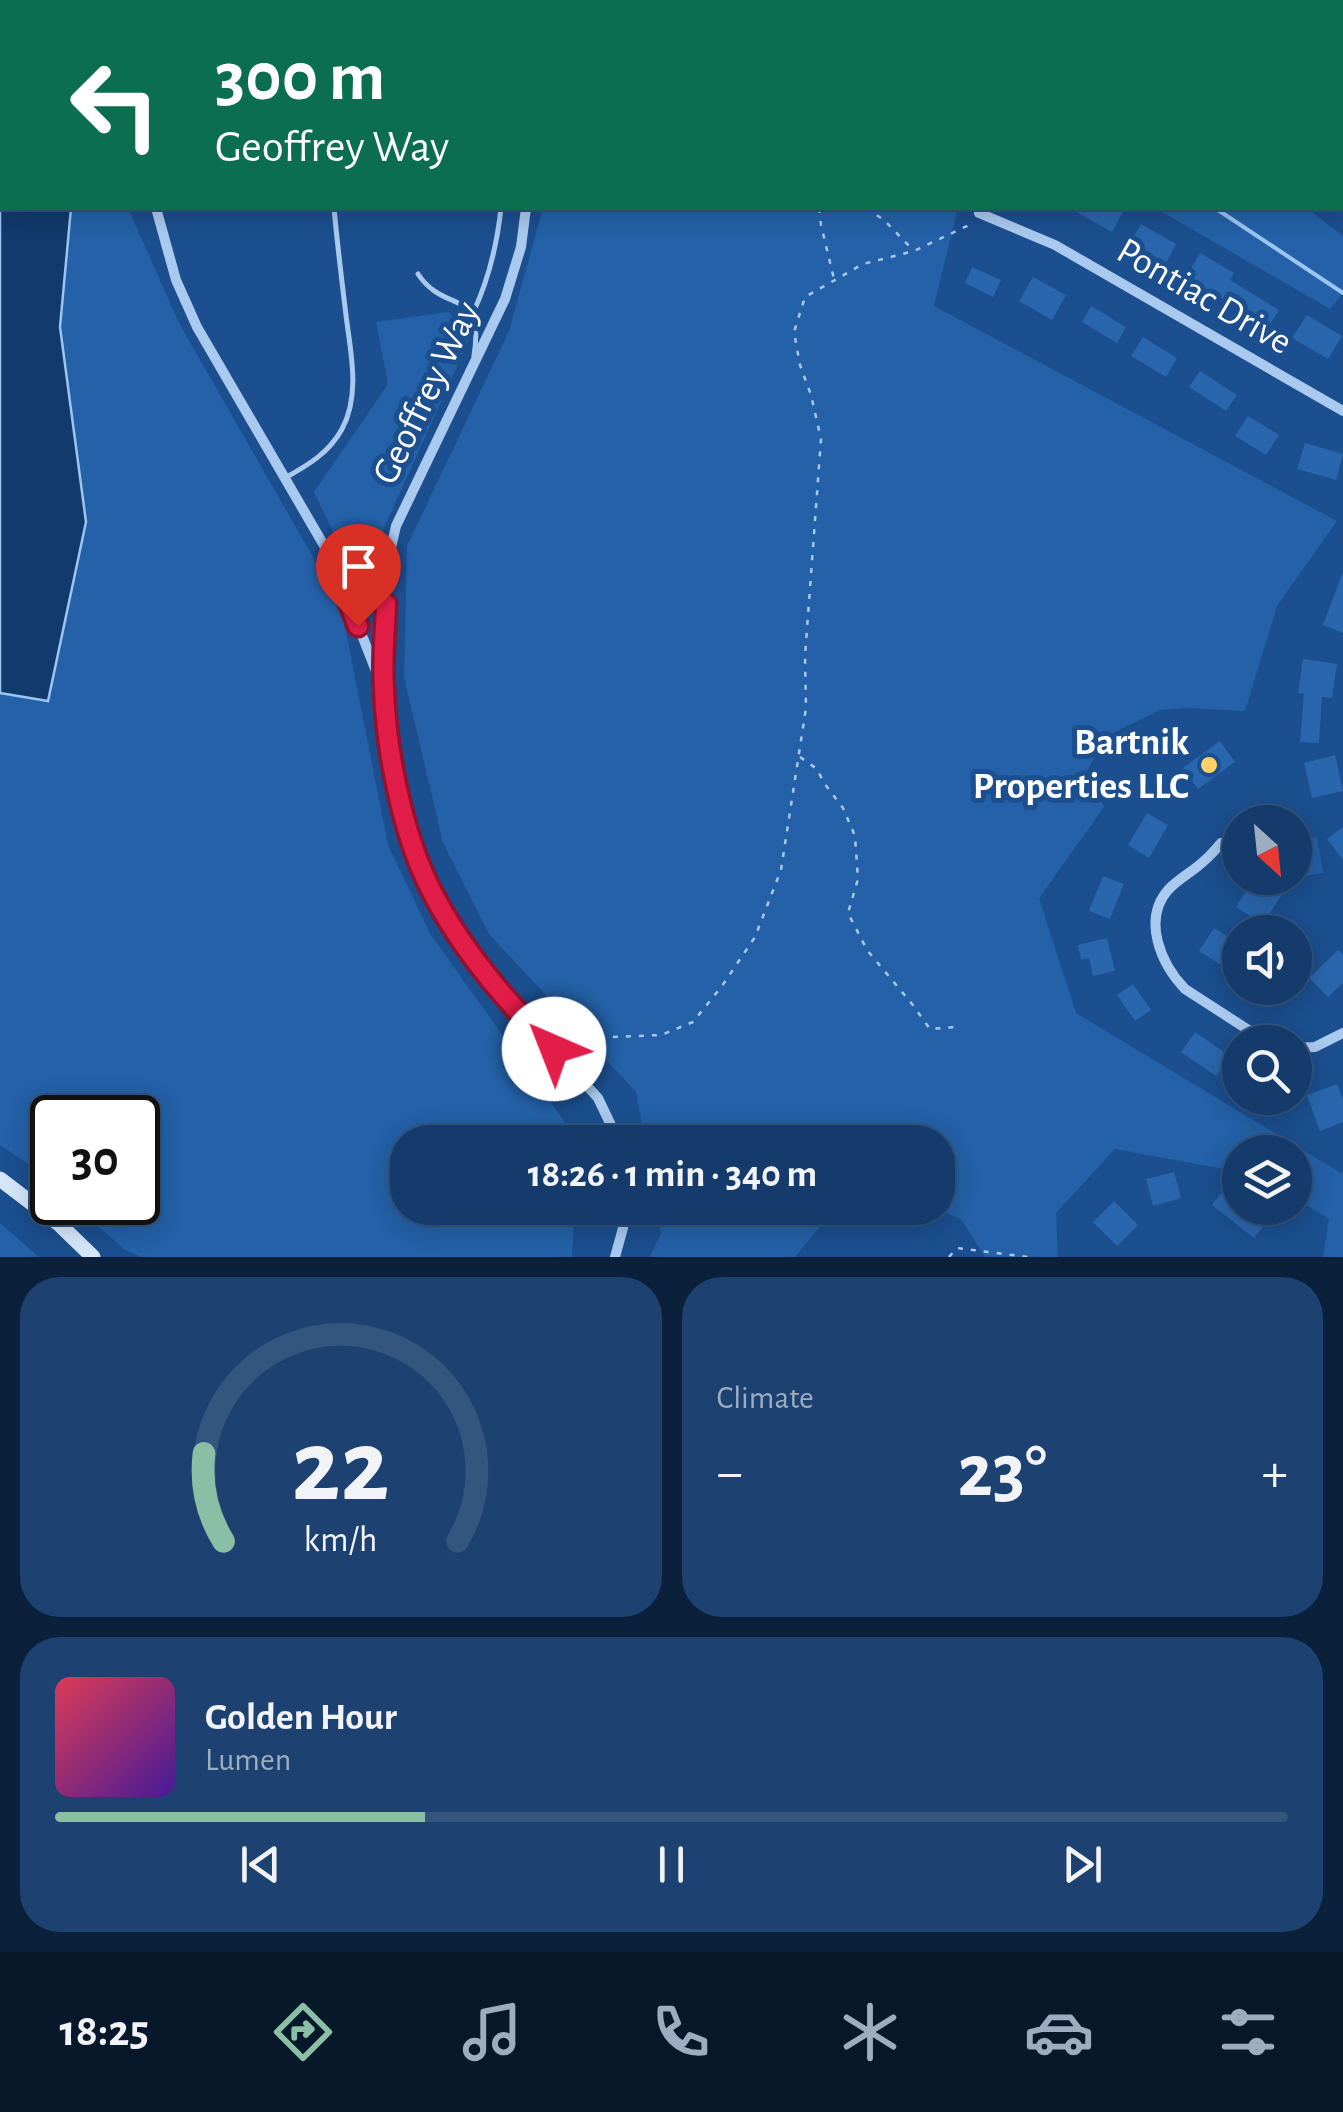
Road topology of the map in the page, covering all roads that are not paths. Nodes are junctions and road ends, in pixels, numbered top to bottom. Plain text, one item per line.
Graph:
1 (157, 210) edge
2 (334, 210) edge
3 (502, 210) edge
4 (526, 210) edge
5 (979, 213) road end
6 (418, 274) dead end
7 (473, 313) junction
8 (473, 364) junction
9 (1343, 411) edge
10 (285, 478) junction
11 (333, 561) junction
12 (386, 604) junction
13 (384, 690) junction
14 (1221, 843) dead end
15 (1241, 1025) edge
16 (1343, 1033) edge
17 (1312, 1046) edge
18 (611, 1125) edge
19 (0, 1179) edge
20 (623, 1225) edge
21 (93, 1257) edge
22 (615, 1257) edge

1 - 10 street, Geoffrey Way
2 - 10 lane
3 - 7 lane
4 - 8 street, Geoffrey Way
5 - 9 street, Pontiac Drive
6 - 7 lane
7 - 8 lane
8 - 12 street, Geoffrey Way
10 - 11 street, Geoffrey Way
11 - 12 street, Geoffrey Way
11 - 13 street, Geoffrey Way
12 - 13 street, Geoffrey Way
13 - 18 street, Geoffrey Way
14 - 15 street
16 - 17 street
19 - 21 main road
20 - 22 street

